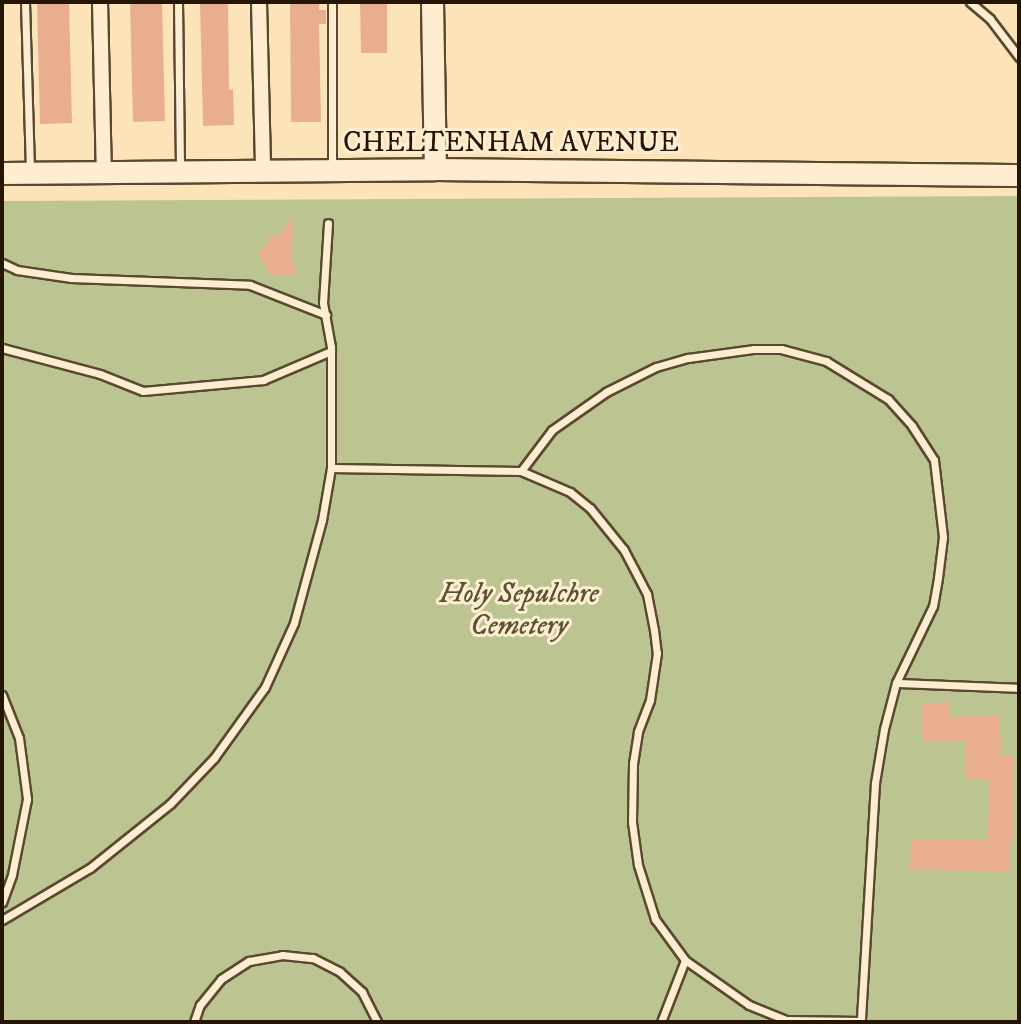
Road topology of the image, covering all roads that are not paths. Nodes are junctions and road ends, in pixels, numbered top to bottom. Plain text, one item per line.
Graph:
1 (24, 2) edge
2 (100, 2) edge
3 (178, 2) edge
4 (259, 2) edge
5 (332, 2) edge
6 (432, 2) edge
7 (971, 3) edge
8 (1019, 57) edge
9 (435, 169) junction
10 (332, 170) junction
11 (263, 171) junction
12 (104, 172) junction
13 (180, 172) junction
14 (2, 173) edge
15 (30, 173) junction
16 (1019, 175) edge
17 (328, 223) dead end
18 (2, 263) edge
19 (326, 315) junction
20 (2, 348) edge
21 (331, 351) junction
22 (331, 468) junction
23 (521, 471) junction
24 (896, 683) junction
25 (1019, 688) edge
26 (2, 695) edge
27 (6, 712) edge
28 (2, 902) edge
29 (2, 920) edge
30 (685, 960) junction
31 (194, 1022) edge
32 (377, 1022) edge
33 (661, 1022) edge
34 (860, 1022) edge

1 - 15 lane
2 - 12 street
3 - 13 lane
4 - 11 street
5 - 10 lane
6 - 9 main road
7 - 8 lane
9 - 10 main road, CHELTENHAM AVENUE
9 - 16 main road, CHELTENHAM AVENUE
10 - 11 main road, CHELTENHAM AVENUE
11 - 13 main road, CHELTENHAM AVENUE
12 - 13 main road, CHELTENHAM AVENUE
12 - 15 main road, CHELTENHAM AVENUE
14 - 15 main road, CHELTENHAM AVENUE
17 - 19 lane
18 - 19 lane
19 - 21 lane
20 - 21 lane
21 - 22 lane
22 - 23 lane
22 - 29 lane
23 - 24 lane
23 - 30 lane
24 - 25 lane
24 - 34 lane
26 - 27 lane
27 - 28 lane
30 - 33 lane
30 - 34 lane
31 - 32 lane

